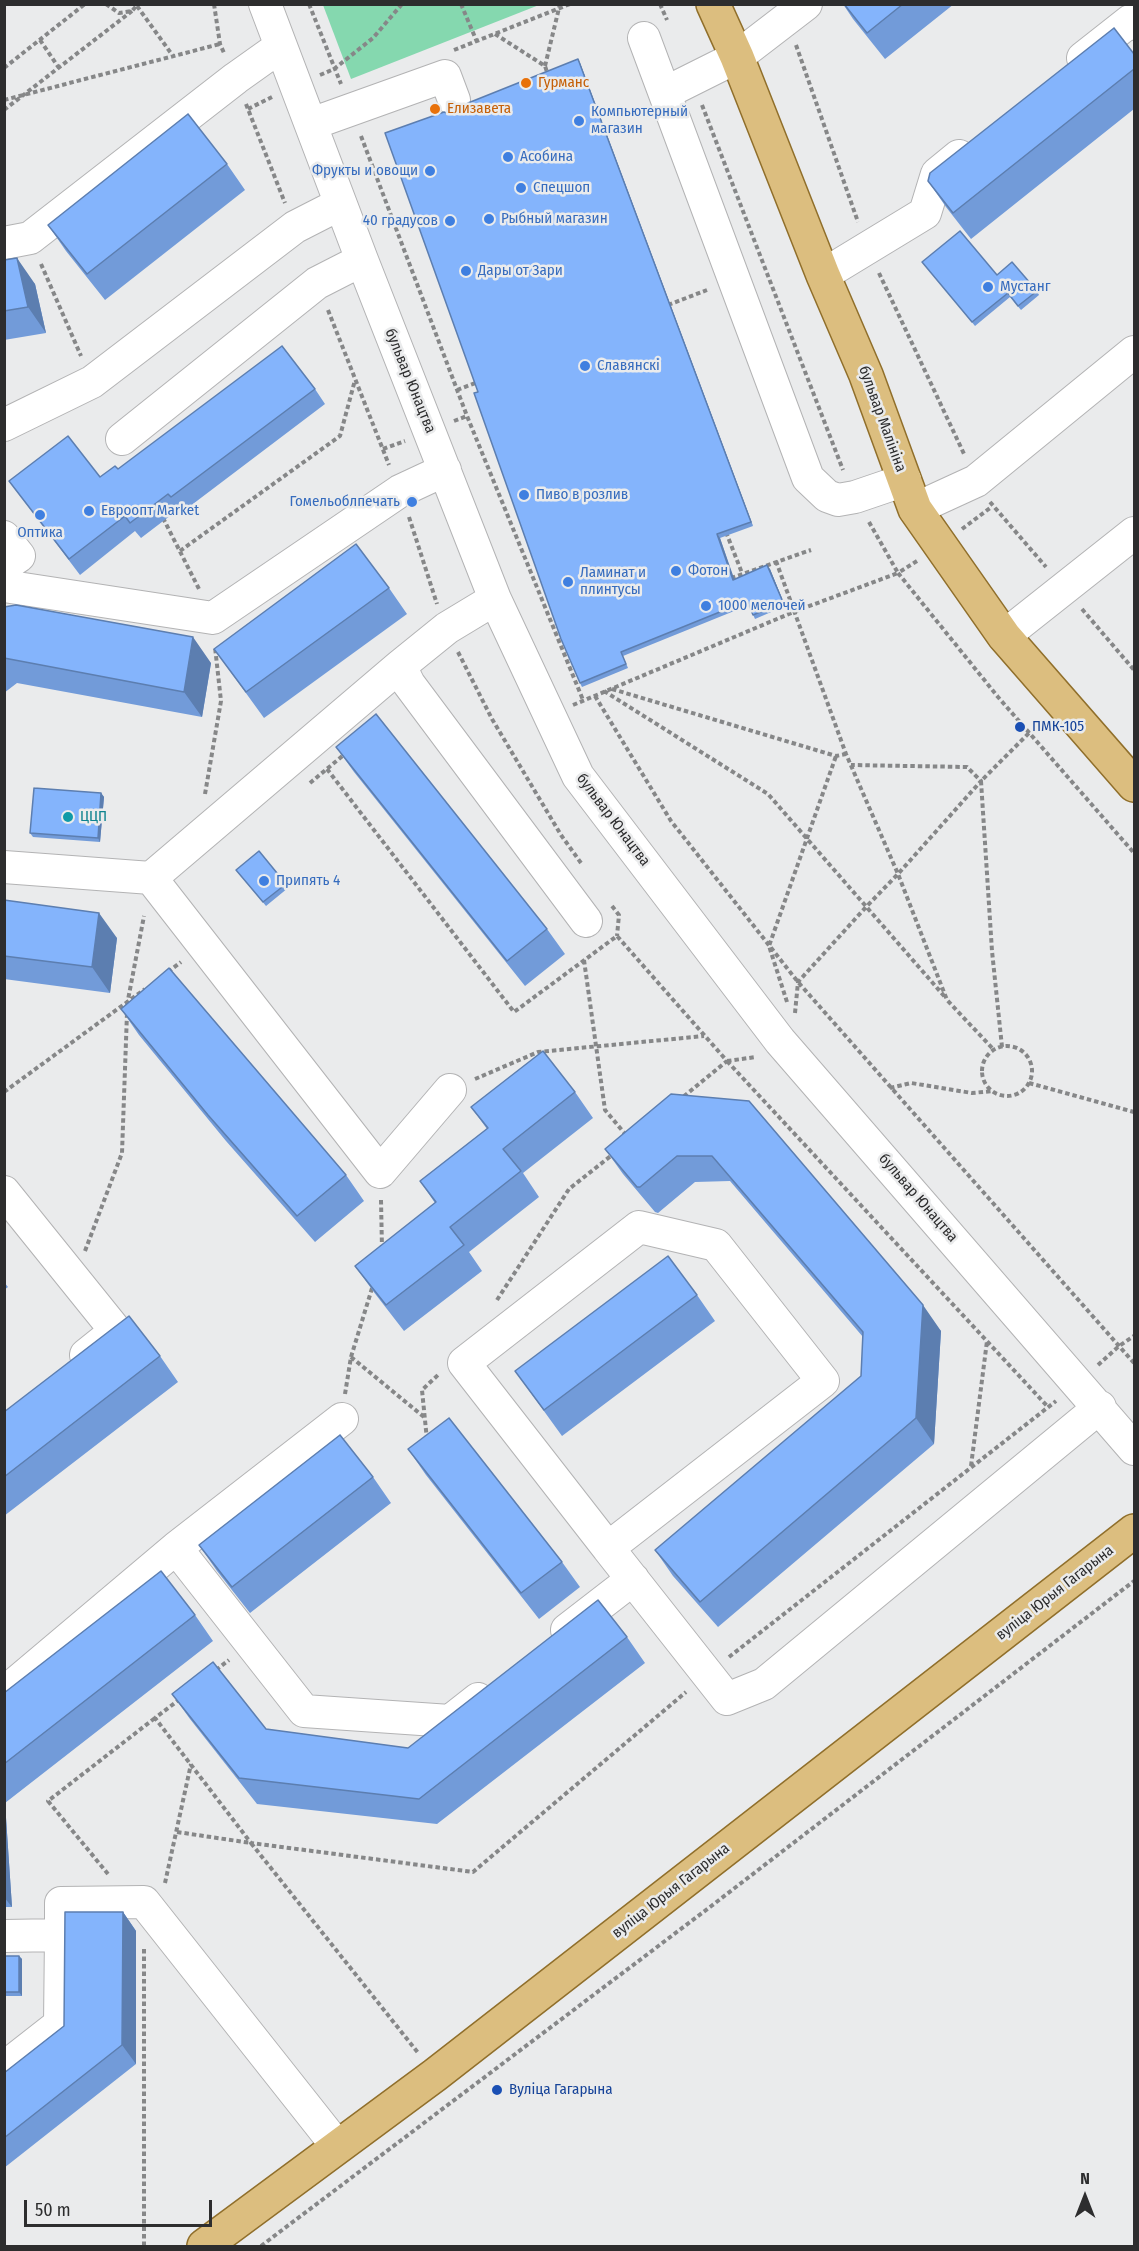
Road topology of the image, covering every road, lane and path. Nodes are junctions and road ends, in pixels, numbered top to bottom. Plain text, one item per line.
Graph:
1 (85, 4) edge
2 (106, 4) edge
3 (265, 4) edge
4 (309, 4) edge
5 (402, 4) edge
6 (461, 4) edge
7 (560, 4) edge
8 (660, 4) edge
9 (713, 4) edge
10 (137, 5) edge
11 (132, 11) junction
12 (797, 12) edge
13 (1134, 24) edge
14 (657, 32) joint
15 (495, 34) dead end
16 (40, 40) junction
17 (477, 42) dead end
18 (220, 44) dead end
19 (281, 46) junction
20 (173, 56) junction
21 (737, 57) junction
22 (545, 66) junction
23 (4, 68) edge
24 (59, 68) junction
25 (334, 69) junction
26 (1065, 72) edge
27 (549, 76) edge
28 (692, 79) junction
29 (296, 85) junction
30 (665, 93) junction
31 (23, 96) junction
32 (4, 100) edge
33 (454, 100) dead end
34 (248, 108) dead end
35 (4, 110) edge
36 (352, 111) junction
37 (311, 124) junction
38 (982, 138) edge
39 (340, 204) junction
40 (17, 241) edge
41 (868, 248) junction
42 (362, 260) junction
43 (823, 275) junction
44 (706, 290) dead end
45 (664, 307) edge
46 (1134, 352) edge
47 (356, 379) dead end
48 (487, 379) edge
49 (92, 382) junction
50 (457, 390) junction
51 (4, 425) edge
52 (122, 439) dead end
53 (445, 470) junction
54 (976, 481) junction
55 (910, 494) junction
56 (855, 497) junction
57 (159, 510) edge
58 (722, 521) edge
59 (1134, 533) edge
60 (4, 537) edge
61 (811, 550) dead end
62 (180, 551) junction
63 (777, 561) junction
64 (4, 566) edge
65 (742, 573) junction
66 (724, 580) edge
67 (4, 586) edge
68 (1063, 588) junction
69 (495, 599) junction
70 (796, 611) junction
71 (213, 618) junction
72 (1004, 636) junction
73 (400, 666) junction
74 (1134, 670) edge
75 (611, 688) junction
76 (604, 691) junction
77 (594, 696) junction
78 (998, 697) dead end
79 (583, 700) junction
80 (550, 716) junction
81 (1029, 733) junction
82 (846, 754) junction
83 (836, 756) junction
84 (851, 765) junction
85 (327, 769) dead end
86 (981, 781) junction
87 (1134, 784) edge
88 (197, 838) junction
89 (807, 840) junction
90 (1134, 854) edge
91 (4, 867) edge
92 (898, 874) junction
93 (151, 878) junction
94 (866, 907) junction
95 (586, 921) dead end
96 (204, 946) junction
97 (769, 946) junction
98 (584, 960) junction
99 (166, 974) edge
100 (798, 982) junction
101 (147, 987) edge
102 (947, 1000) junction
103 (128, 1001) junction
104 (794, 1023) dead end
105 (705, 1036) junction
106 (596, 1046) junction
107 (1002, 1047) junction
108 (994, 1050) junction
109 (727, 1061) junction
110 (1029, 1083) junction
111 (890, 1088) junction
112 (450, 1090) joint
113 (994, 1091) junction
114 (4, 1092) edge
115 (675, 1104) edge
116 (1134, 1112) edge
117 (630, 1140) edge
118 (613, 1154) edge
119 (380, 1172) junction
120 (4, 1192) edge
121 (382, 1257) edge
122 (375, 1279) edge
123 (75, 1280) junction
124 (492, 1306) dead end
125 (1134, 1336) edge
126 (987, 1341) junction
127 (1119, 1346) junction
128 (351, 1357) junction
129 (1134, 1364) edge
130 (444, 1368) dead end
131 (60, 1374) edge
132 (1078, 1383) junction
133 (1048, 1407) junction
134 (1100, 1407) junction
135 (425, 1417) junction
136 (342, 1419) joint
137 (1134, 1449) edge
138 (428, 1450) edge
139 (971, 1467) junction
140 (1134, 1531) edge
141 (176, 1548) junction
142 (608, 1548) junction
143 (633, 1579) junction
144 (1134, 1581) edge
145 (251, 1643) junction
146 (541, 1650) edge
147 (707, 1674) junction
148 (207, 1677) edge
149 (505, 1678) edge
150 (4, 1693) edge
151 (181, 1698) edge
152 (155, 1718) junction
153 (191, 1764) junction
154 (177, 1832) junction
155 (251, 1843) junction
156 (144, 1908) junction
157 (61, 1935) junction
158 (4, 1936) edge
159 (415, 2049) dead end
160 (4, 2068) edge
161 (337, 2146) junction
162 (144, 2247) edge
163 (204, 2247) edge
164 (261, 2247) edge

1 - 16 path
2 - 11 path
3 - 19 street, бульвар Юнацтва
4 - 25 path
5 - 25 path
6 - 17 path
7 - 22 path
8 - 14 path
9 - 21 main road, бульвар Малініна
10 - 11 path
10 - 20 path
11 - 24 path
12 - 21 street
12 - 41 path
13 - 26 street
14 - 30 street
15 - 22 path
16 - 23 path
16 - 24 path
18 - 20 path
19 - 29 street, бульвар Юнацтва
19 - 40 street
20 - 31 path
21 - 28 street
21 - 43 main road, бульвар Малініна
22 - 27 path
24 - 31 path
25 - 29 path
25 - 36 path
28 - 30 street
28 - 56 path
29 - 34 path
29 - 37 street, бульвар Юнацтва
30 - 56 street
31 - 32 path
31 - 35 path
33 - 36 street
36 - 37 street
36 - 50 path
37 - 39 street, бульвар Юнацтва
38 - 41 street
39 - 42 street, бульвар Юнацтва
39 - 49 street
40 - 49 path
41 - 43 street
41 - 54 path
42 - 52 street
42 - 53 street, бульвар Юнацтва
43 - 55 main road, бульвар Малініна
44 - 45 path
46 - 54 street
47 - 62 path
48 - 50 path
49 - 51 street
50 - 79 path
53 - 69 street, бульвар Юнацтва
53 - 71 street
54 - 55 street
54 - 68 path
55 - 56 street
55 - 72 main road, бульвар Малініна
56 - 70 path
57 - 62 path
58 - 65 path
59 - 68 street
60 - 64 street
61 - 63 path
62 - 71 path
63 - 65 path
63 - 70 path
65 - 66 path
67 - 71 street
68 - 72 street
68 - 74 path
69 - 73 street
69 - 80 street, бульвар Юнацтва
70 - 75 path
70 - 82 path
71 - 88 path
72 - 87 main road, бульвар Малініна
73 - 88 street
73 - 95 street
75 - 76 path
75 - 83 path
76 - 77 path
76 - 89 path
77 - 79 path
77 - 97 path
78 - 81 path
79 - 80 path
80 - 132 street, бульвар Юнацтва
81 - 86 path
81 - 90 path
82 - 83 path
82 - 84 path
83 - 89 path
84 - 86 path
84 - 92 path
85 - 98 path
86 - 92 path
86 - 107 path
88 - 93 street
89 - 94 path
89 - 97 path
91 - 93 street
92 - 94 path
92 - 102 path
93 - 96 street
93 - 103 path
94 - 100 path
94 - 102 path
96 - 99 path
96 - 119 street
97 - 100 path
97 - 104 path
98 - 105 path
98 - 106 path
100 - 111 path
101 - 103 path
102 - 108 path
103 - 114 path
103 - 123 path
105 - 106 path
105 - 109 path
106 - 112 path
106 - 117 path
107 - 108 path
107 - 110 path
108 - 113 path
109 - 115 path
109 - 126 path
110 - 113 path
110 - 116 path
111 - 113 path
111 - 127 path
112 - 119 street
118 - 124 path
119 - 121 path
120 - 123 street
122 - 128 path
123 - 131 street
125 - 127 path
126 - 133 path
126 - 139 path
127 - 129 path
128 - 135 path
128 - 136 path
130 - 135 path
132 - 133 path
132 - 134 street, бульвар Юнацтва
133 - 139 path
134 - 137 street, бульвар Юнацтва
134 - 147 street
135 - 138 path
136 - 141 street
139 - 147 path
140 - 161 main road, вуліца Юрыя Гагарына
141 - 145 street
141 - 150 street
142 - 142 street
142 - 143 street
143 - 146 street
143 - 147 street
144 - 164 path
145 - 148 path
145 - 149 street
147 - 155 path
151 - 152 path
152 - 153 path
152 - 156 path
153 - 154 path
153 - 155 path
154 - 155 path
154 - 156 path
155 - 159 path
156 - 157 street
156 - 161 street
156 - 162 path
157 - 158 street
157 - 160 street
161 - 163 main road, вуліца Юрыя Гагарына

